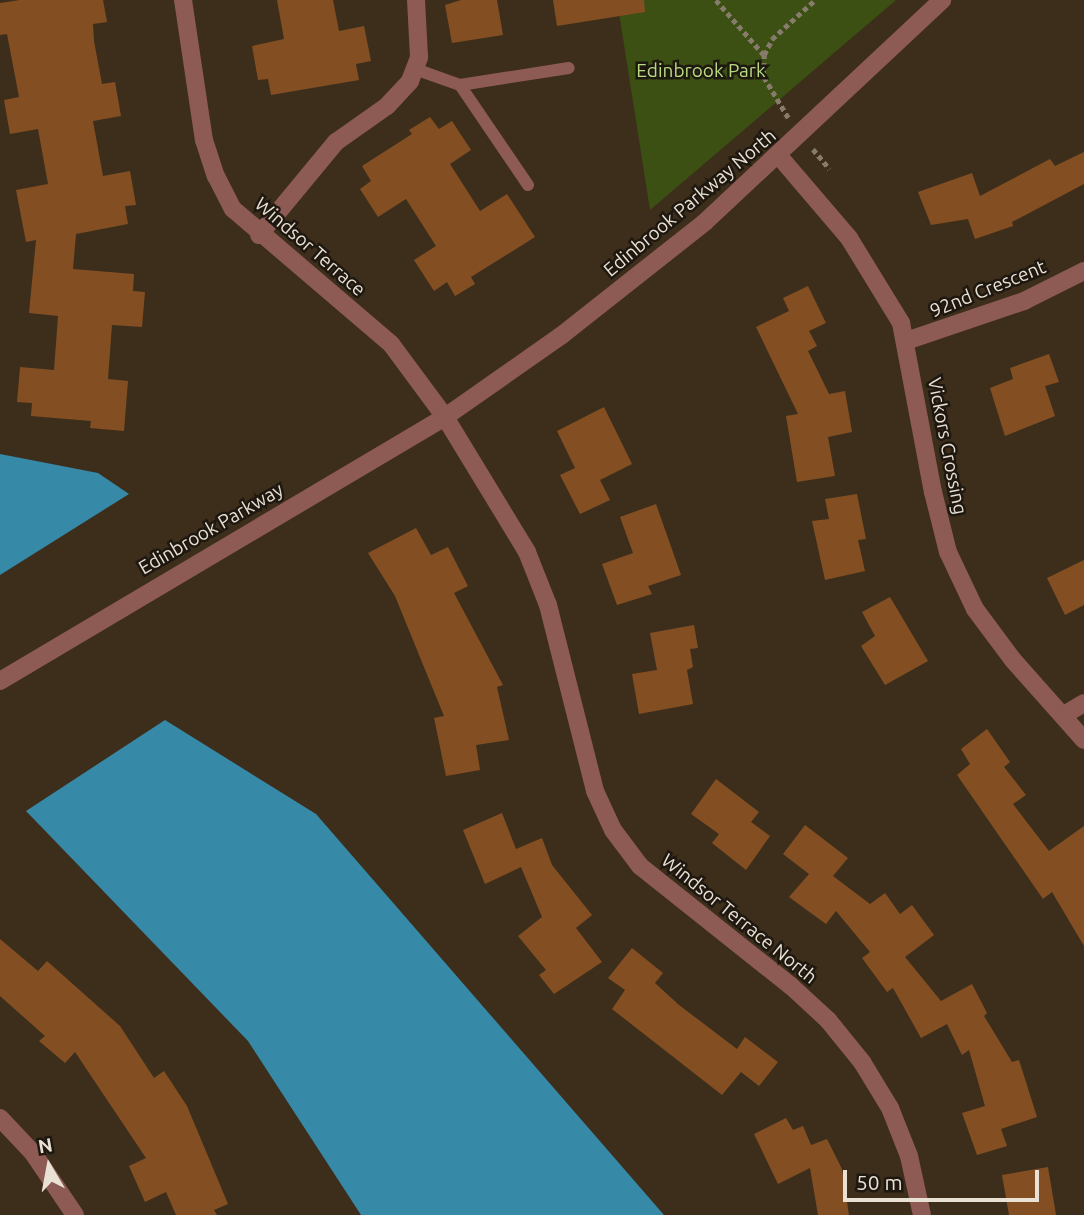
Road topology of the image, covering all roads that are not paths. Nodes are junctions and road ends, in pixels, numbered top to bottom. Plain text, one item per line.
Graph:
1 (183, 0) edge
2 (416, 0) edge
3 (942, 0) edge
4 (569, 68) dead end
5 (415, 69) junction
6 (460, 85) junction
7 (779, 156) junction
8 (528, 185) dead end
9 (259, 235) junction
10 (1084, 271) edge
11 (906, 341) junction
12 (445, 417) junction
13 (0, 681) edge
14 (1084, 703) edge
15 (1064, 715) junction
16 (1084, 740) edge
17 (0, 1118) edge
18 (75, 1215) edge
19 (922, 1215) edge

1 - 9 street, Windsor Terrace
2 - 5 street
3 - 7 street, Edinbrook Parkway North
4 - 6 lane
5 - 6 lane
5 - 9 street
6 - 8 lane
7 - 11 street, Vickors Crossing
7 - 12 street, Edinbrook Parkway North
9 - 12 street, Windsor Terrace
10 - 11 street, 92nd Crescent
11 - 15 street, Vickors Crossing
12 - 13 street, Edinbrook Parkway
12 - 19 street, Windsor Terrace North
14 - 15 street
15 - 16 street, Vickors Crossing
17 - 18 street

